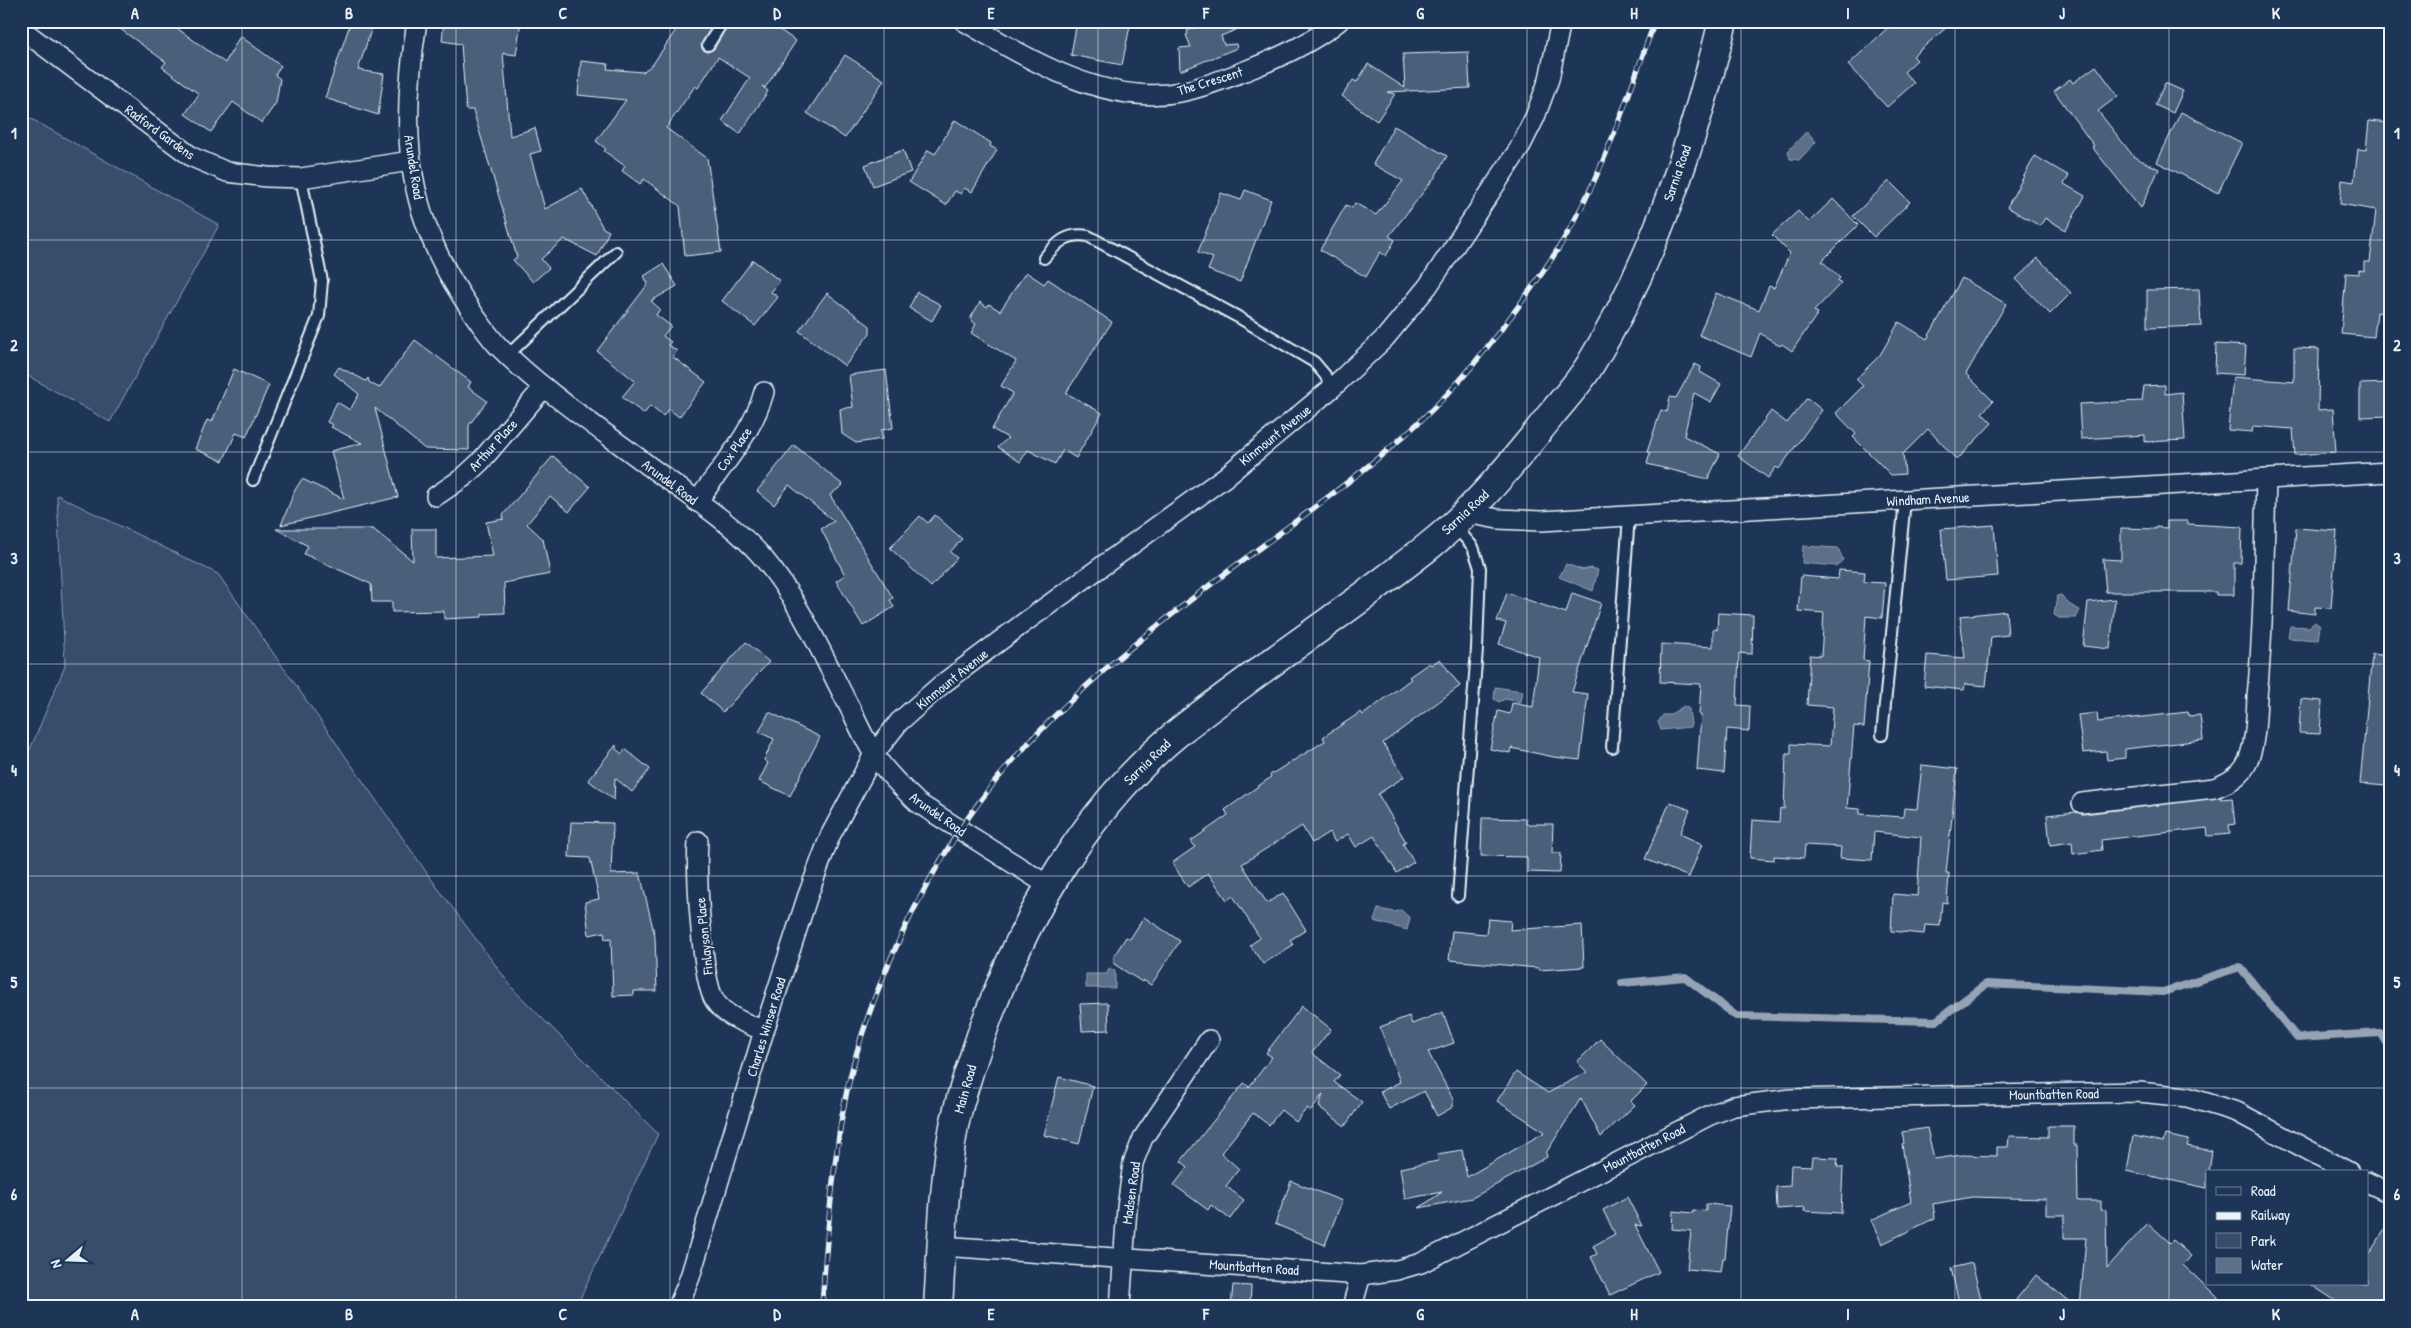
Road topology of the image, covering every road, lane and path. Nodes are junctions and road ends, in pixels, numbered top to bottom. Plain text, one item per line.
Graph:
1 (417, 21) edge
2 (723, 21) edge
3 (964, 21) edge
4 (1339, 21) edge
5 (1561, 21) edge
6 (1723, 21) edge
7 (21, 29) edge
8 (708, 45) dead end
9 (410, 162) junction
10 (301, 178) junction
11 (616, 252) dead end
12 (1044, 258) dead end
13 (508, 355) junction
14 (544, 387) junction
15 (1332, 388) junction
16 (764, 392) dead end
17 (2390, 472) edge
18 (2266, 479) junction
19 (253, 480) dead end
20 (436, 496) dead end
21 (1905, 500) junction
22 (697, 502) junction
23 (1629, 516) junction
24 (1460, 519) junction
25 (1882, 735) dead end
26 (1612, 747) dead end
27 (874, 754) junction
28 (2082, 803) dead end
29 (698, 841) dead end
30 (1049, 886) junction
31 (1458, 896) dead end
32 (764, 1031) junction
33 (1209, 1040) dead end
34 (2345, 1170) edge
35 (2368, 1183) edge
36 (2390, 1194) edge
37 (942, 1246) junction
38 (1123, 1259) junction
39 (1361, 1276) junction
40 (678, 1307) edge
41 (938, 1307) edge
42 (1120, 1307) edge
43 (1352, 1307) edge

1 - 9 street, Arundel Road
2 - 8 lane
3 - 4 street, The Crescent
5 - 15 street, Kinmount Avenue
6 - 24 main road, Sarnia Road
7 - 10 street, Radford Gardens
9 - 10 street, Radford Gardens
9 - 13 street, Arundel Road
10 - 19 lane
11 - 13 lane
12 - 15 lane
13 - 14 street, Arundel Road
14 - 20 street, Arthur Place
14 - 22 street, Arundel Road
15 - 27 street, Kinmount Avenue
16 - 22 street, Cox Place
17 - 18 street, Windham Avenue
18 - 21 street, Windham Avenue
18 - 28 street
21 - 23 street, Windham Avenue
21 - 25 lane
22 - 27 street, Arundel Road
23 - 24 street, Windham Avenue
23 - 26 lane
24 - 30 main road, Sarnia Road
24 - 31 lane
27 - 30 street, Arundel Road
27 - 32 street, Charles Winser Road
29 - 32 street, Finlayson Place
30 - 37 main road, Main Road
32 - 40 street, Charles Winser Road
33 - 38 street, Madsen Road
34 - 39 street, Mountbatten Road
35 - 36 street
37 - 38 street, Mountbatten Road
37 - 41 main road, Main Road
38 - 39 street, Mountbatten Road
38 - 42 street, Madsen Road
39 - 43 street

